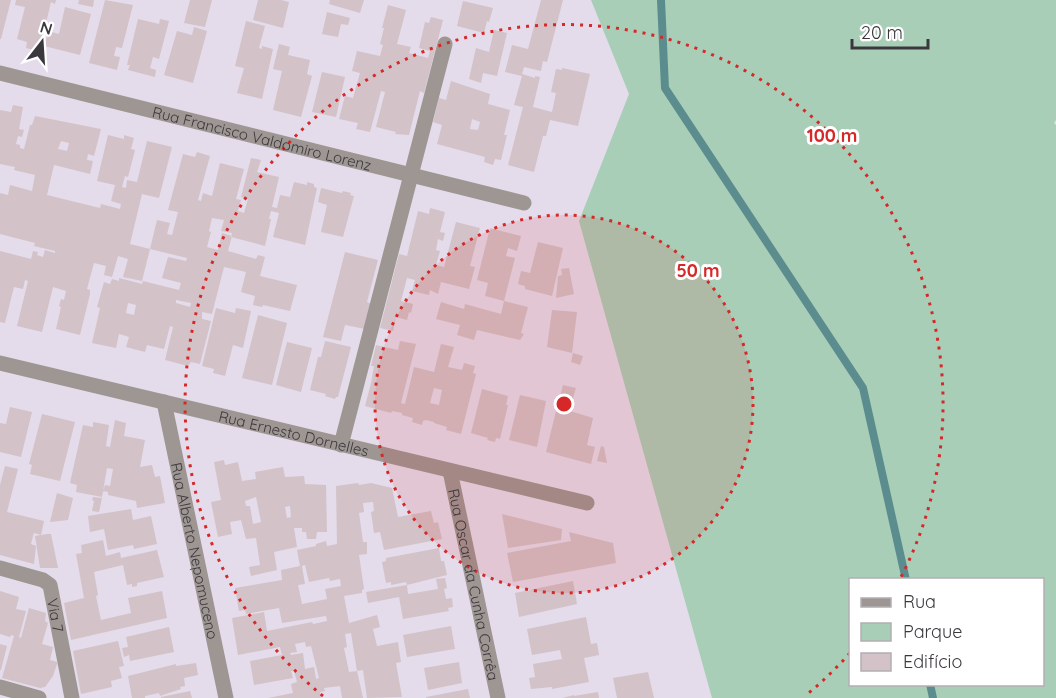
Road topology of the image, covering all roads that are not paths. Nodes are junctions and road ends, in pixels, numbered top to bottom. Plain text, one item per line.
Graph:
1 (445, 44) dead end
2 (0, 73) edge
3 (411, 175) junction
4 (524, 203) dead end
5 (0, 363) edge
6 (164, 402) junction
7 (341, 445) junction
8 (450, 471) junction
9 (587, 503) dead end
10 (0, 568) edge
11 (0, 687) edge
12 (39, 698) edge
13 (72, 698) edge
14 (226, 698) edge
15 (498, 698) edge

1 - 3 street
2 - 3 street, Rua Francisco Valdomiro Lorenz
3 - 4 street, Rua Francisco Valdomiro Lorenz
3 - 7 street
5 - 6 street, Rua Ernesto Dornelles
6 - 7 street, Rua Ernesto Dornelles
6 - 14 street, Rua Alberto Nepomuceno
7 - 8 street, Rua Ernesto Dornelles
8 - 9 street, Rua Ernesto Dornelles
8 - 15 street, Rua Oscar da Cunha Corrêa
10 - 13 street, Via 7
11 - 12 street

